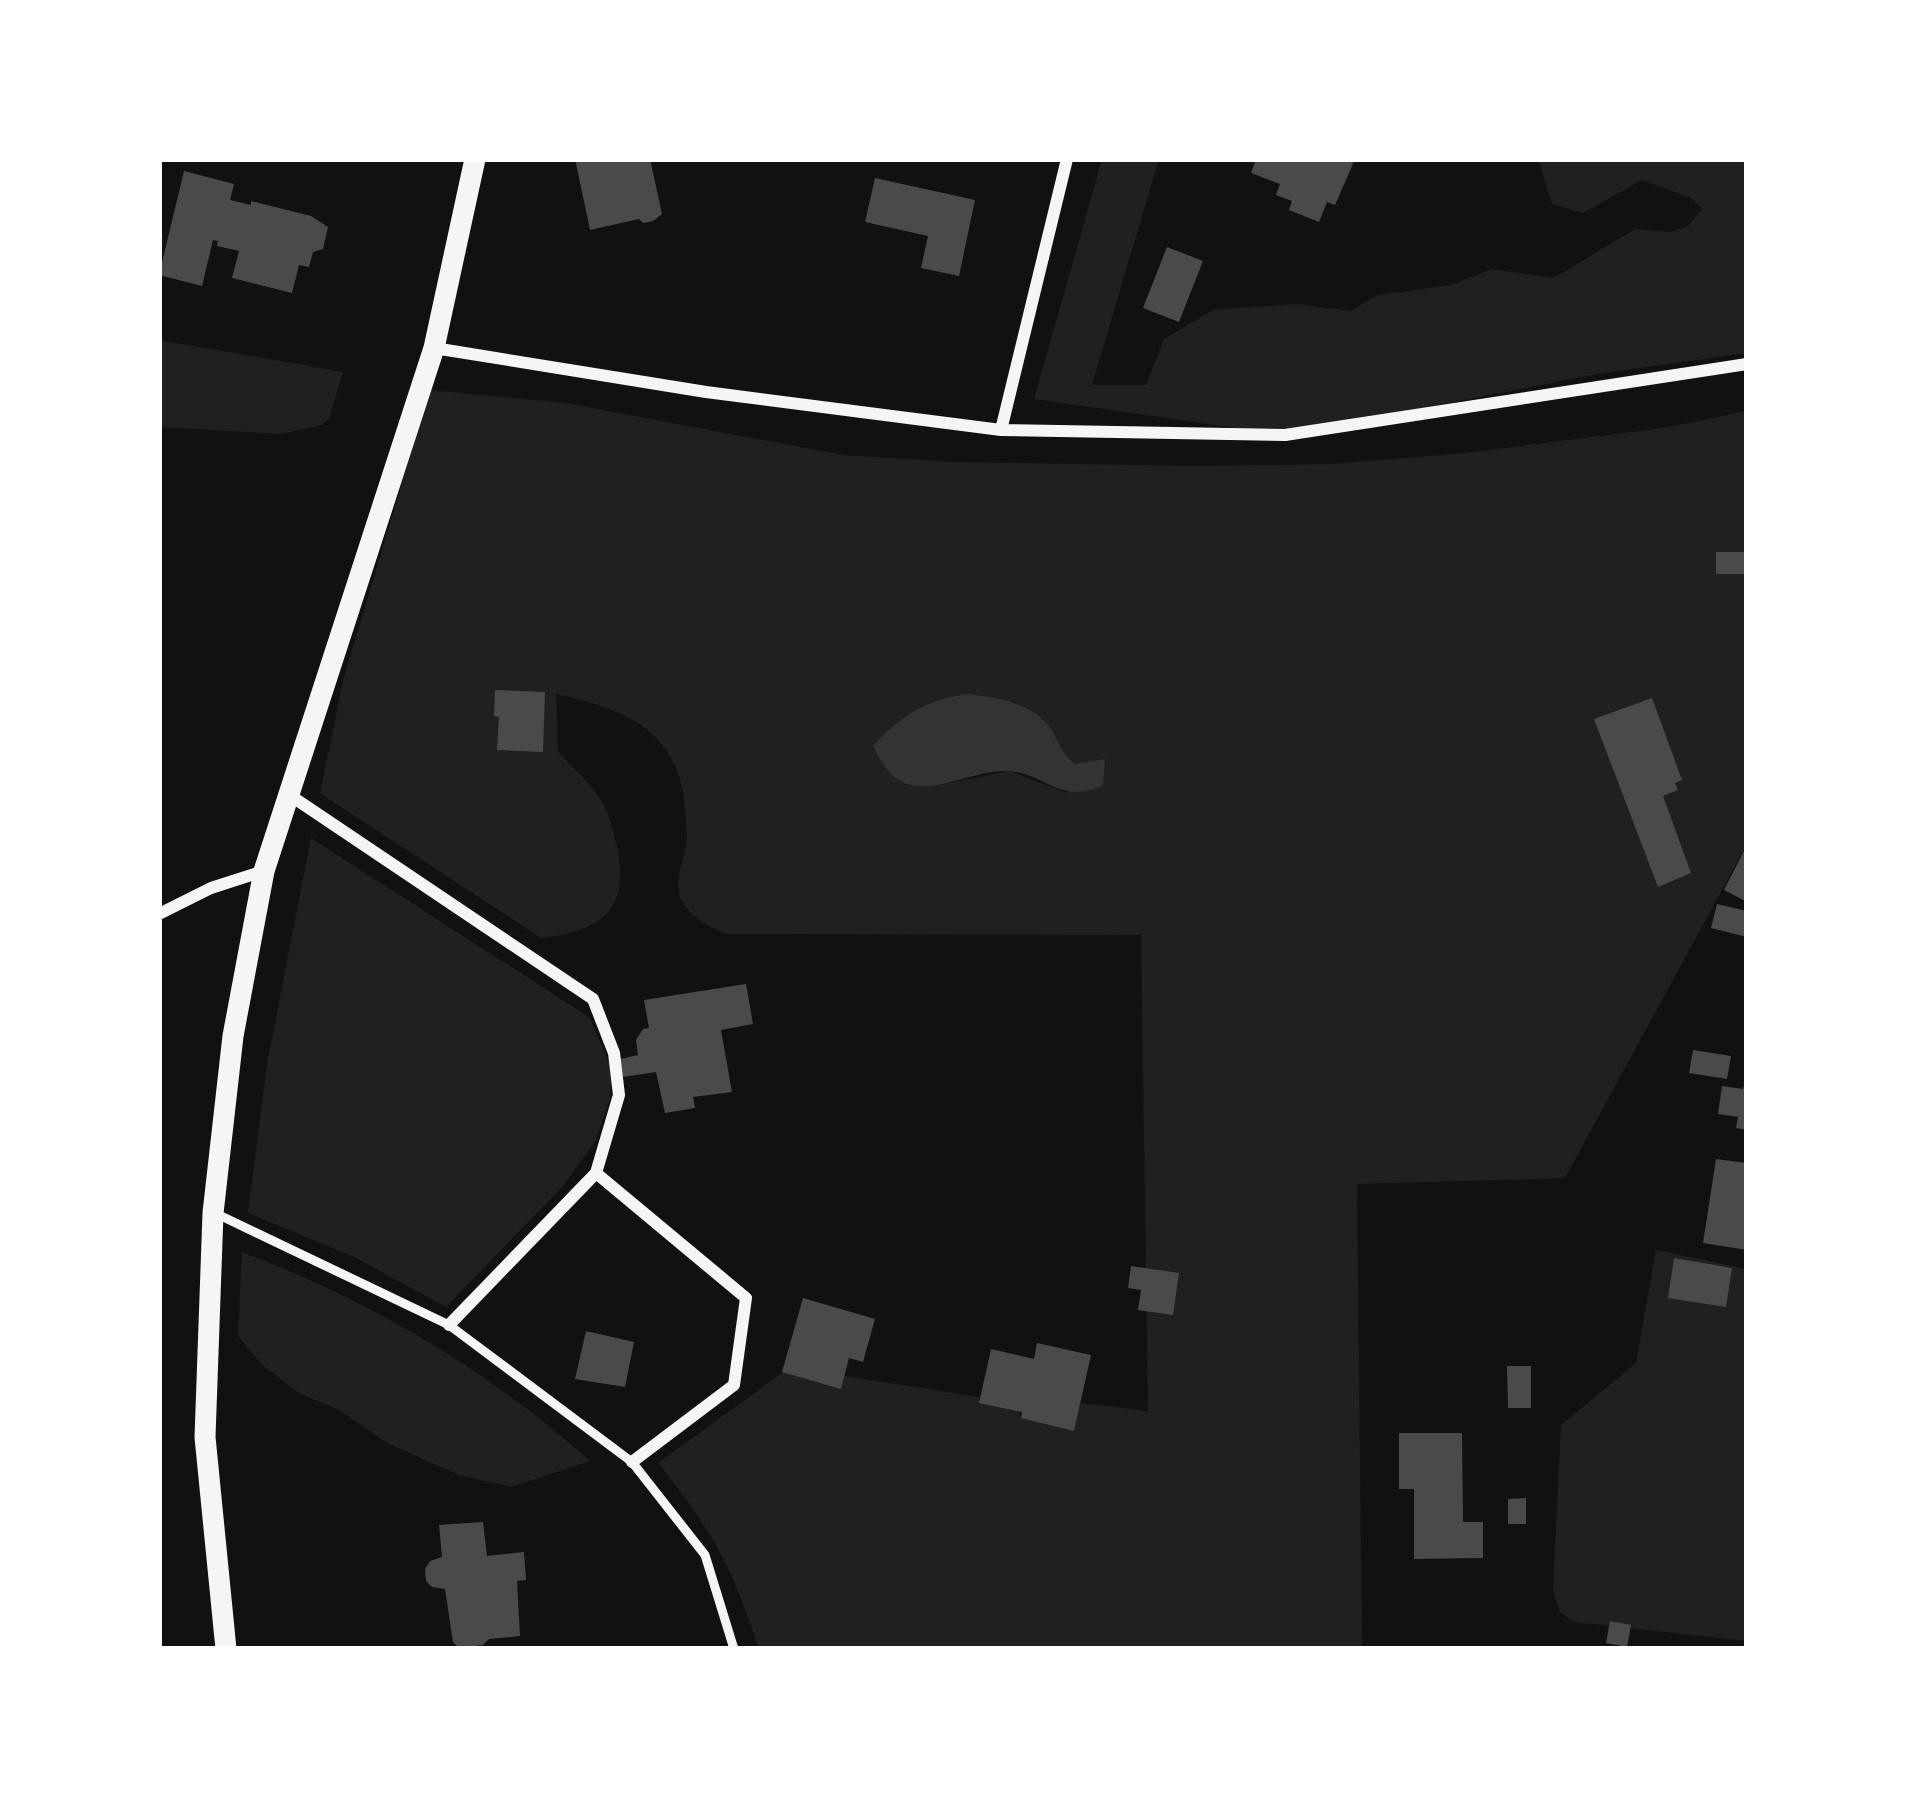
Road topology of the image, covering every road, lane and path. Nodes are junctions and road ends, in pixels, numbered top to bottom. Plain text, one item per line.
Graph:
1 (475, 159) edge
2 (1067, 159) edge
3 (434, 348) junction
4 (1747, 364) edge
5 (1001, 430) junction
6 (291, 796) junction
7 (263, 872) junction
8 (159, 914) edge
9 (596, 1173) junction
10 (213, 1213) junction
11 (449, 1325) junction
12 (632, 1462) junction
13 (226, 1649) edge
14 (734, 1649) edge

1 - 3 street
2 - 5 street
3 - 5 street
3 - 6 street
4 - 5 street
6 - 7 street
6 - 9 street
7 - 8 street
7 - 10 street
9 - 11 street
9 - 12 street
10 - 11 lane
10 - 13 street
11 - 12 lane
12 - 14 lane

